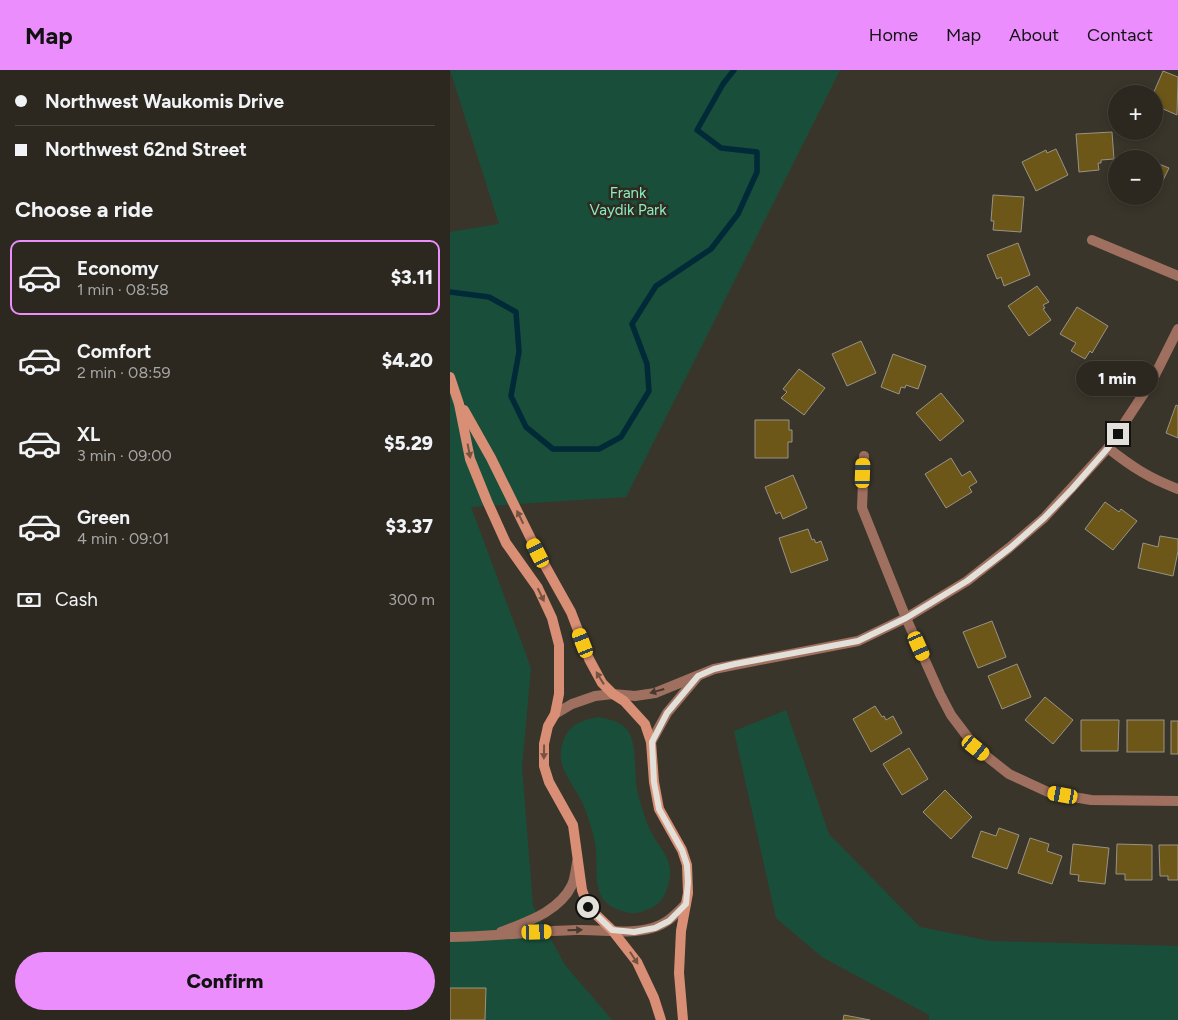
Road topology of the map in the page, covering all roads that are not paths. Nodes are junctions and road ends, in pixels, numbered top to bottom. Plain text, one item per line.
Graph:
1 (1092, 240) dead end
2 (1178, 276) edge
3 (1178, 329) edge
4 (450, 378) edge
5 (460, 404) junction
6 (1108, 448) junction
7 (864, 456) dead end
8 (1178, 489) edge
9 (906, 618) junction
10 (698, 676) junction
11 (613, 694) junction
12 (555, 714) junction
13 (652, 742) junction
14 (1178, 801) edge
15 (578, 858) junction
16 (686, 904) junction
17 (612, 930) junction
18 (450, 937) edge
19 (491, 937) junction
20 (661, 1020) edge
21 (683, 1020) edge

1 - 2 street
3 - 6 street
4 - 5 main road
11 -> 5 main road
5 -> 12 main road
6 - 8 street
6 - 9 street
7 - 9 street
9 - 10 street
9 - 14 street
10 -> 11 street
10 - 13 street
11 - 12 street
11 - 13 main road
12 -> 15 main road
13 - 16 main road
15 - 17 main road
15 - 19 street
16 - 17 street
16 - 21 main road
19 -> 17 street
17 -> 20 main road
18 - 19 street

